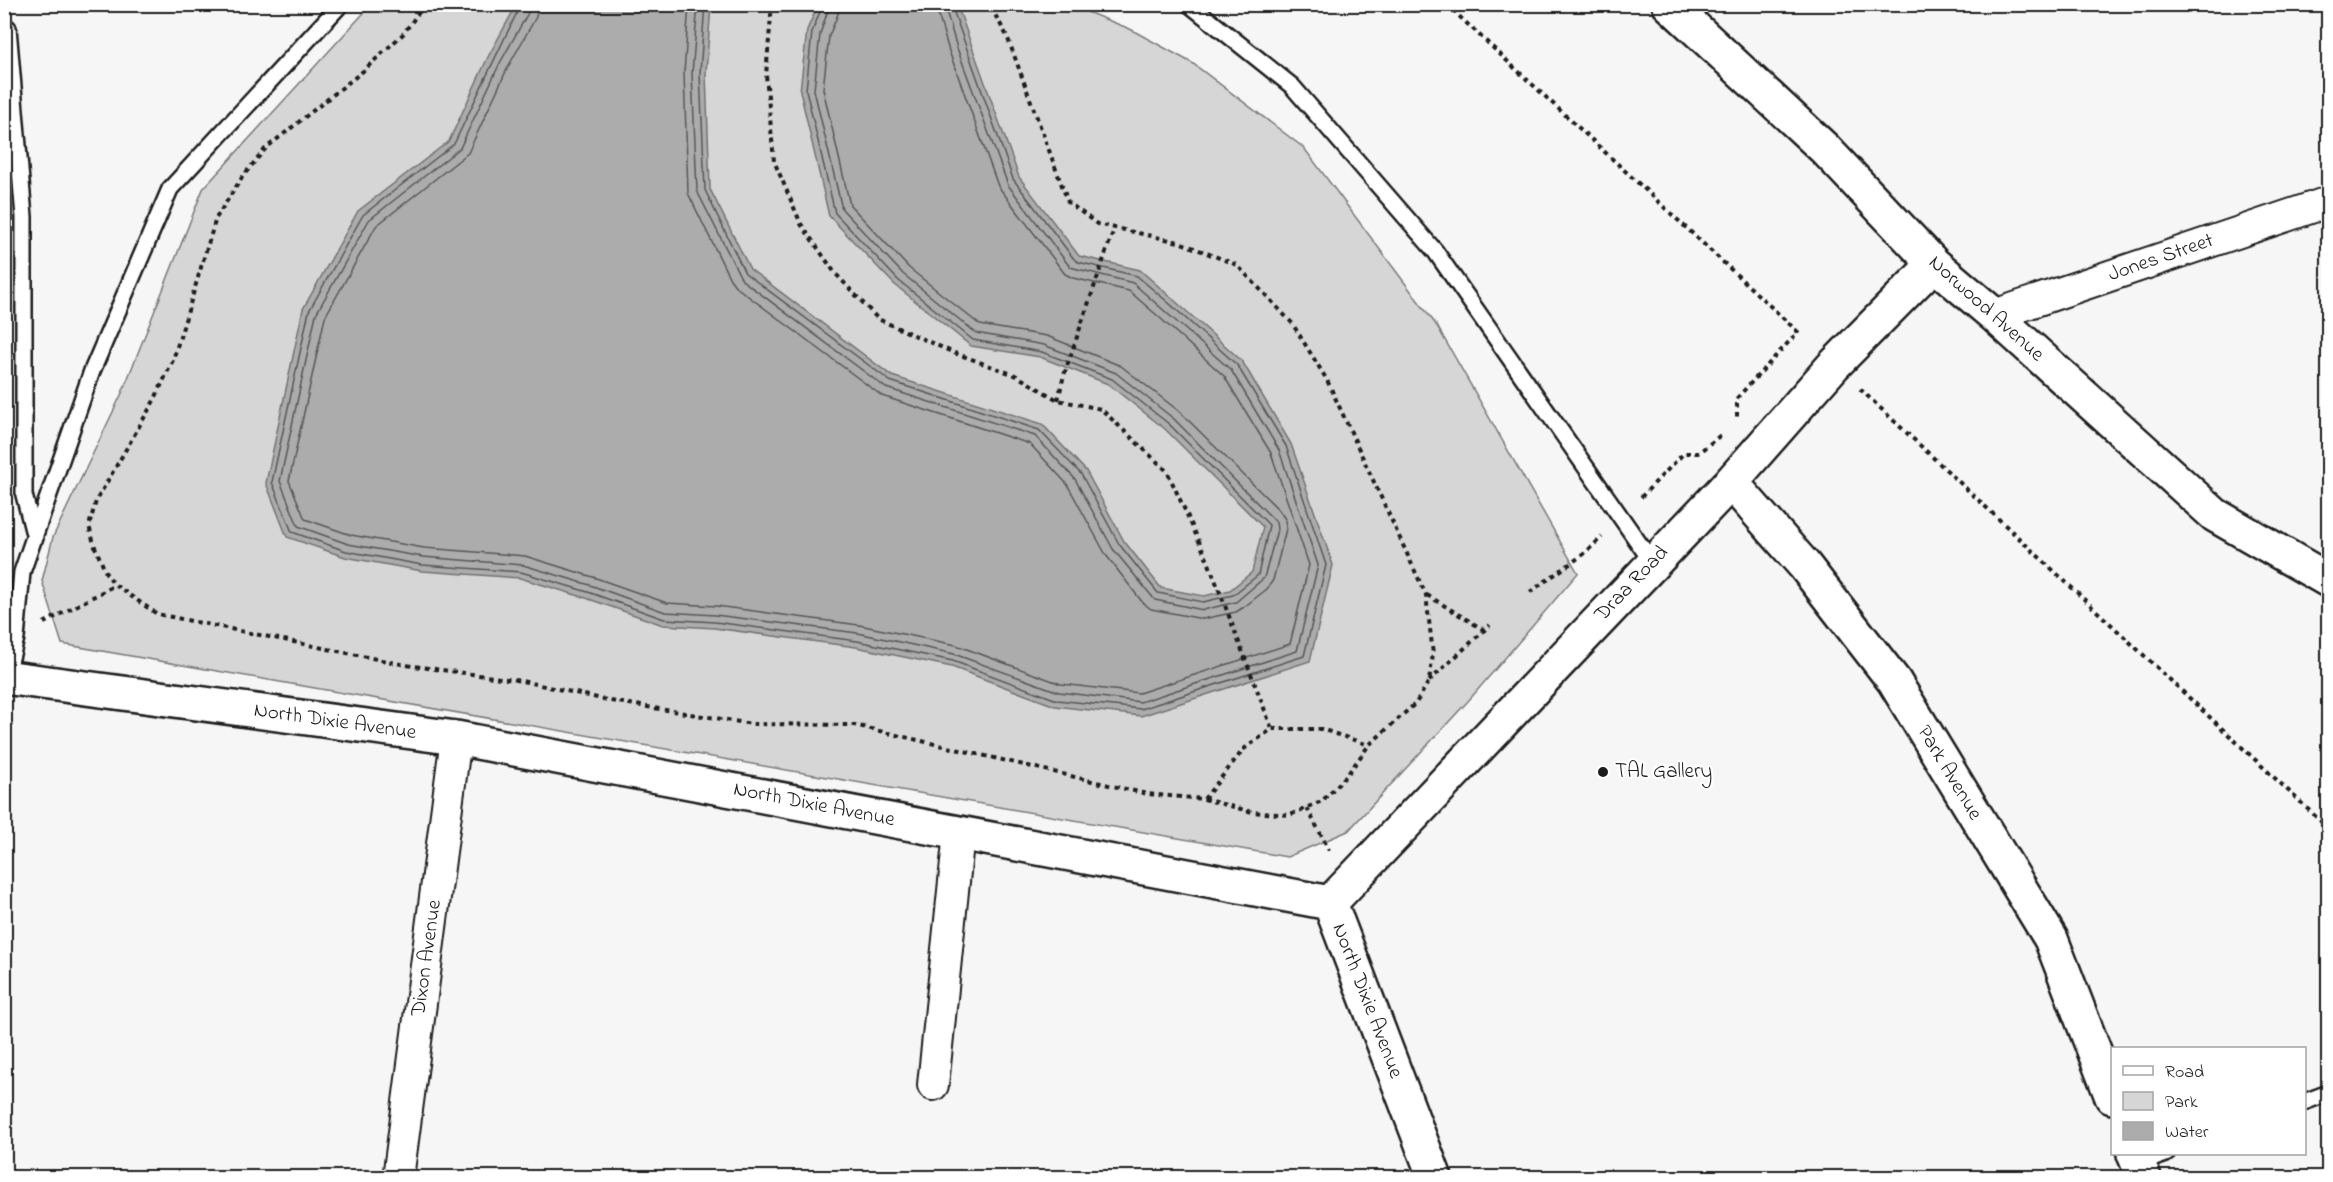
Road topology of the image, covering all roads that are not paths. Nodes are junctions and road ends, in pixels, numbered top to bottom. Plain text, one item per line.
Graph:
1 (341, 4) edge
2 (1189, 4) edge
3 (1669, 4) edge
4 (8, 28) dead end
5 (2328, 201) edge
6 (1934, 264) junction
7 (1994, 315) junction
8 (1731, 482) junction
9 (34, 538) junction
10 (1652, 562) junction
11 (2328, 580) edge
12 (5, 677) edge
13 (456, 738) junction
14 (959, 833) junction
15 (1330, 903) junction
16 (933, 1084) dead end
17 (2328, 1093) edge
18 (2111, 1094) edge
19 (2306, 1101) edge
20 (398, 1178) edge
21 (1435, 1178) edge

1 - 9 lane
2 - 10 lane
3 - 6 street, Norwood Avenue
4 - 9 lane
5 - 7 street, Jones Street
6 - 7 street, Norwood Avenue
6 - 8 street, Draa Road
7 - 11 street, Norwood Avenue
8 - 10 street, Draa Road
8 - 18 street, Park Avenue
9 - 12 lane
10 - 15 street, Draa Road
12 - 13 street, North Dixie Avenue
13 - 14 street, North Dixie Avenue
13 - 20 street, Dixon Avenue
14 - 15 street, North Dixie Avenue
14 - 16 street
15 - 21 street, North Dixie Avenue
17 - 19 lane

